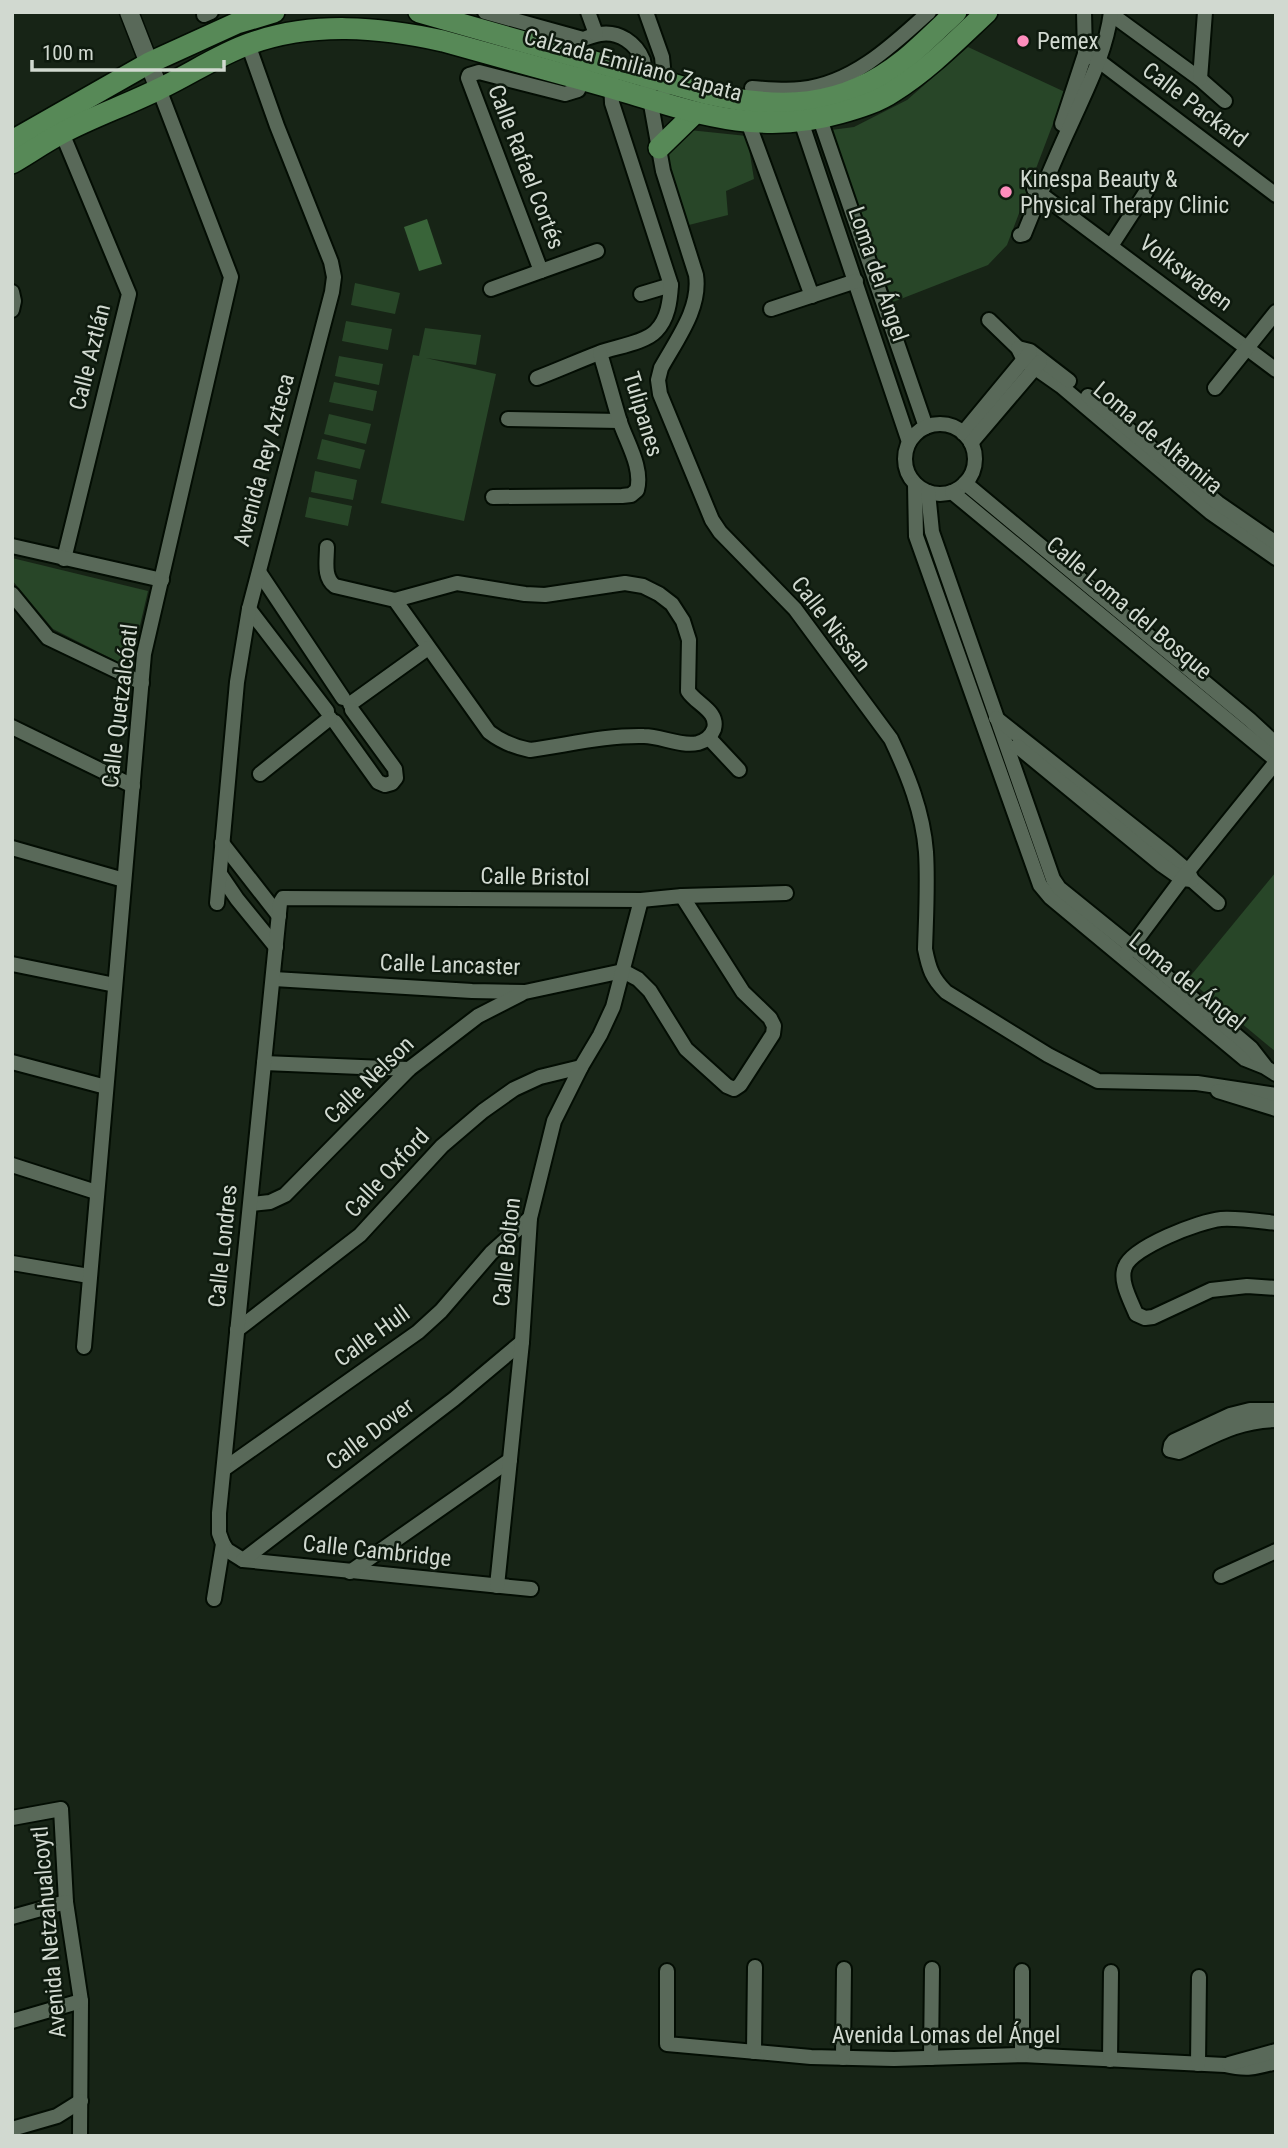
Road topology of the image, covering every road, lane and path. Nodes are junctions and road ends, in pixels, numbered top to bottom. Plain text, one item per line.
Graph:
1 (129, 12) edge
2 (274, 12) edge
3 (419, 12) edge
4 (485, 12) edge
5 (588, 12) edge
6 (646, 12) edge
7 (929, 12) edge
8 (956, 12) edge
9 (987, 12) edge
10 (1084, 12) edge
11 (1205, 12) edge
12 (1111, 13) edge
13 (596, 34) junction
14 (248, 44) junction
15 (1085, 54) junction
16 (589, 59) junction
17 (1099, 61) junction
18 (149, 63) junction
19 (613, 78) junction
20 (657, 79) junction
21 (1200, 79) junction
22 (583, 80) junction
23 (752, 88) dead end
24 (159, 89) junction
25 (1225, 100) dead end
26 (658, 102) junction
27 (695, 113) junction
28 (811, 120) junction
29 (748, 122) junction
30 (62, 133) junction
31 (658, 140) junction
32 (12, 141) edge
33 (828, 142) junction
34 (811, 149) junction
35 (12, 163) edge
36 (1037, 191) junction
37 (1146, 192) dead end
38 (1276, 195) edge
39 (1111, 246) junction
40 (597, 251) dead end
41 (541, 271) junction
42 (856, 281) junction
43 (671, 285) junction
44 (491, 289) dead end
45 (12, 292) edge
46 (641, 294) dead end
47 (812, 296) junction
48 (771, 309) dead end
49 (12, 310) edge
50 (1276, 312) edge
51 (989, 320) dead end
52 (1247, 348) junction
53 (600, 353) junction
54 (1030, 357) junction
55 (1276, 370) edge
56 (537, 378) dead end
57 (1214, 388) dead end
58 (508, 419) dead end
59 (620, 421) junction
60 (926, 427) junction
61 (967, 438) junction
62 (909, 442) junction
63 (965, 483) junction
64 (915, 484) junction
65 (928, 492) junction
66 (952, 492) junction
67 (493, 497) dead end
68 (1276, 542) edge
69 (12, 546) edge
70 (327, 547) dead end
71 (1276, 558) edge
72 (64, 559) junction
73 (259, 572) junction
74 (162, 580) junction
75 (12, 594) edge
76 (395, 600) junction
77 (249, 609) junction
78 (428, 648) junction
79 (142, 683) junction
80 (348, 704) junction
81 (978, 711) junction
82 (331, 717) junction
83 (984, 726) junction
84 (1000, 726) junction
85 (12, 727) edge
86 (709, 738) junction
87 (1276, 744) edge
88 (1276, 761) edge
89 (1041, 766) junction
90 (739, 770) dead end
91 (260, 775) dead end
92 (1011, 781) junction
93 (132, 786) junction
94 (222, 843) junction
95 (12, 848) edge
96 (220, 874) junction
97 (1187, 877) junction
98 (124, 880) junction
99 (786, 893) dead end
100 (682, 896) junction
101 (710, 896) junction
102 (283, 898) joint
103 (640, 900) junction
104 (217, 903) dead end
105 (1218, 903) dead end
106 (279, 916) junction
107 (702, 925) junction
108 (276, 947) junction
109 (1132, 947) junction
110 (1122, 958) junction
111 (12, 964) edge
112 (623, 971) junction
113 (274, 979) junction
114 (115, 985) junction
115 (472, 991) junction
116 (525, 992) junction
117 (478, 1016) junction
118 (12, 1062) edge
119 (264, 1063) junction
120 (581, 1066) junction
121 (409, 1069) junction
122 (1271, 1071) edge
123 (1197, 1083) junction
124 (106, 1087) junction
125 (1276, 1095) edge
126 (1276, 1109) edge
127 (12, 1165) edge
128 (96, 1192) junction
129 (251, 1204) junction
130 (530, 1218) junction
131 (1276, 1223) edge
132 (12, 1264) edge
133 (89, 1276) junction
134 (1276, 1288) edge
135 (237, 1330) junction
136 (522, 1342) junction
137 (84, 1347) dead end
138 (1276, 1410) edge
139 (1276, 1420) edge
140 (510, 1460) junction
141 (224, 1469) junction
142 (223, 1544) junction
143 (1276, 1551) edge
144 (243, 1560) junction
145 (350, 1572) junction
146 (1221, 1576) dead end
147 (497, 1586) junction
148 (531, 1589) dead end
149 (214, 1599) dead end
150 (12, 1818) edge
151 (66, 1902) junction
152 (12, 1917) edge
153 (755, 1967) dead end
154 (844, 1969) dead end
155 (932, 1969) dead end
156 (667, 1971) dead end
157 (1022, 1971) dead end
158 (1111, 1972) dead end
159 (1199, 1977) dead end
160 (81, 2001) junction
161 (12, 2021) edge
162 (1276, 2051) edge
163 (754, 2052) junction
164 (1022, 2055) junction
165 (843, 2058) junction
166 (931, 2058) junction
167 (1110, 2060) junction
168 (1276, 2062) edge
169 (1198, 2064) junction
170 (1225, 2065) junction
171 (81, 2101) junction
172 (12, 2129) edge
173 (80, 2136) edge

1 - 18 street
2 - 18 main road
3 - 16 main road, Calzada Emiliano Zapata
4 - 13 street
5 - 13 street
6 - 20 street
7 - 23 street
8 - 20 main road, Calzada Emiliano Zapata
9 - 28 main road, Calzada Emiliano Zapata
10 - 15 street
11 - 21 street
12 - 17 street
12 - 21 street
13 - 20 street
14 - 22 main road, Calzada Emiliano Zapata
14 - 24 main road, Calzada Emiliano Zapata
14 - 73 street, Avenida Rey Azteca
15 - 17 street, Calle Packard
15 - 36 street
16 - 19 main road, Calzada Emiliano Zapata
16 - 22 street
17 - 36 street
17 - 38 street, Calle Packard
18 - 24 street
18 - 32 main road
19 - 20 main road, Calzada Emiliano Zapata
19 - 22 main road, Calzada Emiliano Zapata
19 - 26 main road, Calzada Emiliano Zapata
19 - 43 street
20 - 26 street, Calle Nissan
21 - 25 street
22 - 41 street, Calle Rafael Cortés
24 - 30 main road, Calzada Emiliano Zapata
24 - 74 street, Calle Quetzalcóatl
26 - 27 main road, Calzada Emiliano Zapata
26 - 31 street, Calle Nissan
27 - 29 main road, Calzada Emiliano Zapata
27 - 31 main road
28 - 29 main road, Calzada Emiliano Zapata
28 - 33 street, Loma del Ángel
28 - 34 street, Loma del Ángel
29 - 47 street
30 - 35 main road, Calzada Emiliano Zapata
30 - 72 street, Calle Aztlán
31 - 123 street, Calle Nissan
33 - 34 street
33 - 60 street, Loma del Ángel
34 - 42 street, Loma del Ángel
36 - 39 street, Volkswagen
37 - 39 street
39 - 52 street, Volkswagen
40 - 41 street
41 - 44 street
42 - 47 street
42 - 62 street, Loma del Ángel
43 - 46 street
43 - 53 street
45 - 49 street
47 - 48 street
50 - 52 street
51 - 54 street, Loma de Altamira
52 - 55 street, Volkswagen
52 - 57 street
53 - 56 street
53 - 59 street, Tulipanes
54 - 61 street
54 - 68 street
54 - 71 street, Loma de Altamira
58 - 59 street
59 - 67 street, Tulipanes
60 - 61 street
60 - 62 street
61 - 63 street
62 - 64 street
63 - 66 street
63 - 87 street, Calle Loma del Bosque
64 - 65 street
64 - 81 street, Loma del Ángel
65 - 66 street
65 - 84 street, Loma del Ángel
66 - 88 street, Calle Loma del Bosque
69 - 72 street
70 - 76 street
72 - 74 street
73 - 77 street, Avenida Rey Azteca
73 - 80 street
74 - 79 street, Calle Quetzalcóatl
75 - 79 street
76 - 78 street
76 - 86 street
77 - 82 street
77 - 94 street, Avenida Rey Azteca
78 - 80 street
78 - 86 street
79 - 93 street, Calle Quetzalcóatl
80 - 82 street
80 - 82 street
80 - 82 street
81 - 83 street, Loma del Ángel
81 - 84 street
82 - 91 street
83 - 84 street
83 - 92 street, Loma del Ángel
84 - 89 street
84 - 92 street, Loma del Ángel
84 - 97 street
85 - 93 street
86 - 90 street
88 - 97 street
89 - 92 street
89 - 97 street
92 - 109 street, Loma del Ángel
92 - 110 street, Loma del Ángel
93 - 98 street, Calle Quetzalcóatl
94 - 96 street, Avenida Rey Azteca
94 - 106 street
95 - 98 street
96 - 104 street, Avenida Rey Azteca
96 - 108 street
97 - 105 street
97 - 109 street
98 - 114 street, Calle Quetzalcóatl
99 - 101 street, Calle Bristol
100 - 101 street, Calle Bristol
100 - 103 street, Calle Bristol
100 - 107 street
101 - 107 street
102 - 103 street, Calle Bristol
102 - 106 street, Calle Londres
103 - 112 street, Calle Bolton
106 - 108 street, Calle Londres
107 - 112 street
108 - 113 street, Calle Londres
109 - 110 street
109 - 122 street, Loma del Ángel
110 - 122 street, Loma del Ángel
111 - 114 street
112 - 116 street, Calle Lancaster
112 - 120 street, Calle Bolton
113 - 115 street, Calle Lancaster
113 - 119 street, Calle Londres
114 - 124 street, Calle Quetzalcóatl
115 - 116 street, Calle Lancaster
115 - 117 street
116 - 117 street, Calle Nelson
117 - 121 street, Calle Nelson
118 - 124 street
119 - 121 street
119 - 129 street, Calle Londres
120 - 130 street, Calle Bolton
120 - 135 street, Calle Oxford
121 - 129 street, Calle Nelson
123 - 125 street
123 - 126 street
124 - 128 street, Calle Quetzalcóatl
127 - 128 street
128 - 133 street, Calle Quetzalcóatl
129 - 135 street, Calle Londres
130 - 136 street, Calle Bolton
130 - 141 street, Calle Hull
131 - 134 street
132 - 133 street
133 - 137 street, Calle Quetzalcóatl
135 - 141 street, Calle Londres
136 - 140 street, Calle Bolton
136 - 144 street, Calle Dover
138 - 139 street
140 - 145 street
140 - 147 street, Calle Bolton
141 - 142 street, Calle Londres
142 - 144 street
142 - 149 street, Calle Londres
143 - 146 street
144 - 145 street, Calle Cambridge
145 - 147 street, Calle Cambridge
147 - 148 street, Calle Cambridge
150 - 151 street, Avenida Netzahualcoytl
151 - 152 street
151 - 160 street, Avenida Netzahualcoytl
153 - 163 street
154 - 165 street
155 - 166 street
156 - 163 street, Avenida Lomas del Ángel
157 - 164 street
158 - 167 street
159 - 169 street
160 - 161 street
160 - 171 street, Avenida Netzahualcoytl
162 - 170 street
163 - 165 street, Avenida Lomas del Ángel
164 - 166 street, Avenida Lomas del Ángel
164 - 167 street, Avenida Lomas del Ángel
165 - 166 street, Avenida Lomas del Ángel
167 - 169 street, Avenida Lomas del Ángel
168 - 170 street, Avenida Lomas del Ángel
169 - 170 street, Avenida Lomas del Ángel
171 - 172 street
171 - 173 street, Avenida Netzahualcoytl

